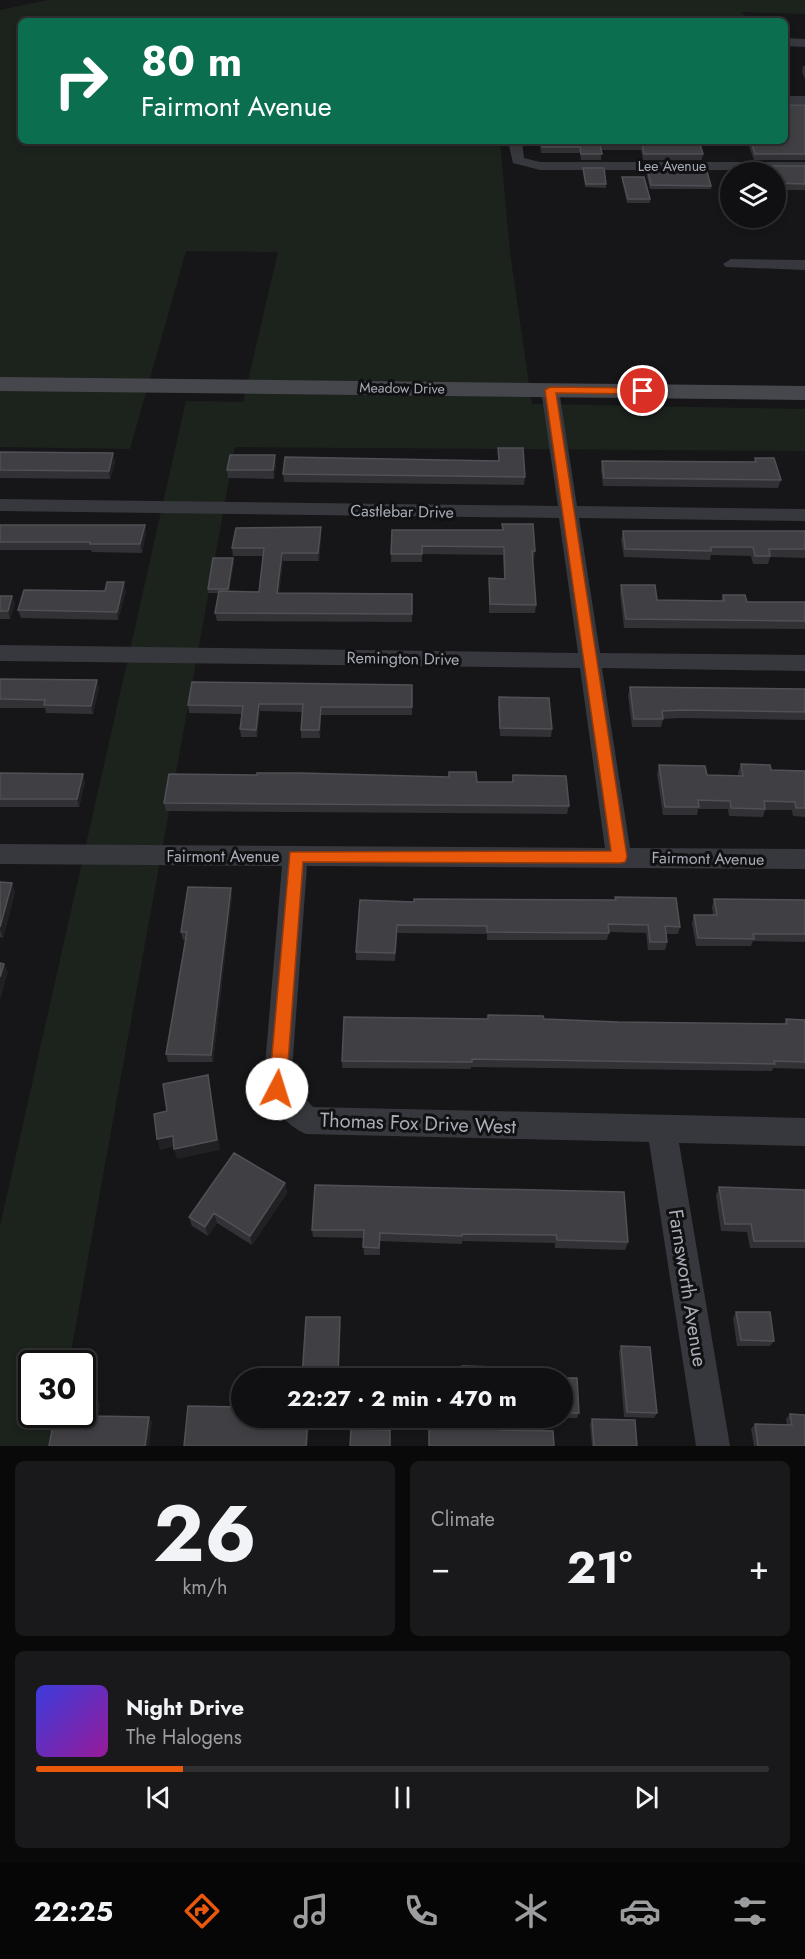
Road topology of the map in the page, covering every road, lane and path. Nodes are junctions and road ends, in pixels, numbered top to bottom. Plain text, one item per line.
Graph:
1 (788, 42) edge
2 (805, 43) edge
3 (788, 100) edge
4 (805, 100) edge
5 (515, 144) edge
6 (805, 166) edge
7 (730, 264) dead end
8 (805, 265) edge
9 (0, 384) edge
10 (550, 390) junction
11 (805, 393) edge
12 (0, 505) edge
13 (569, 513) junction
14 (805, 515) edge
15 (0, 653) edge
16 (591, 660) junction
17 (805, 663) edge
18 (0, 854) edge
19 (296, 856) junction
20 (620, 857) junction
21 (805, 859) edge
22 (662, 1130) junction
23 (805, 1132) edge
24 (713, 1446) edge

1 - 2 street
3 - 4 street
5 - 6 street, Lee Avenue
7 - 8 street
9 - 10 street, Meadow Drive
10 - 11 street, Meadow Drive
10 - 13 street
12 - 13 street, Castlebar Drive
13 - 14 street, Castlebar Drive
13 - 16 street
15 - 16 street, Remington Drive
16 - 17 street, Remington Drive
16 - 20 street
18 - 19 street, Fairmont Avenue
19 - 20 street, Fairmont Avenue
19 - 22 street, Thomas Fox Drive West
20 - 21 street, Fairmont Avenue
22 - 23 street, Thomas Fox Drive West
22 - 24 street, Farnsworth Avenue

